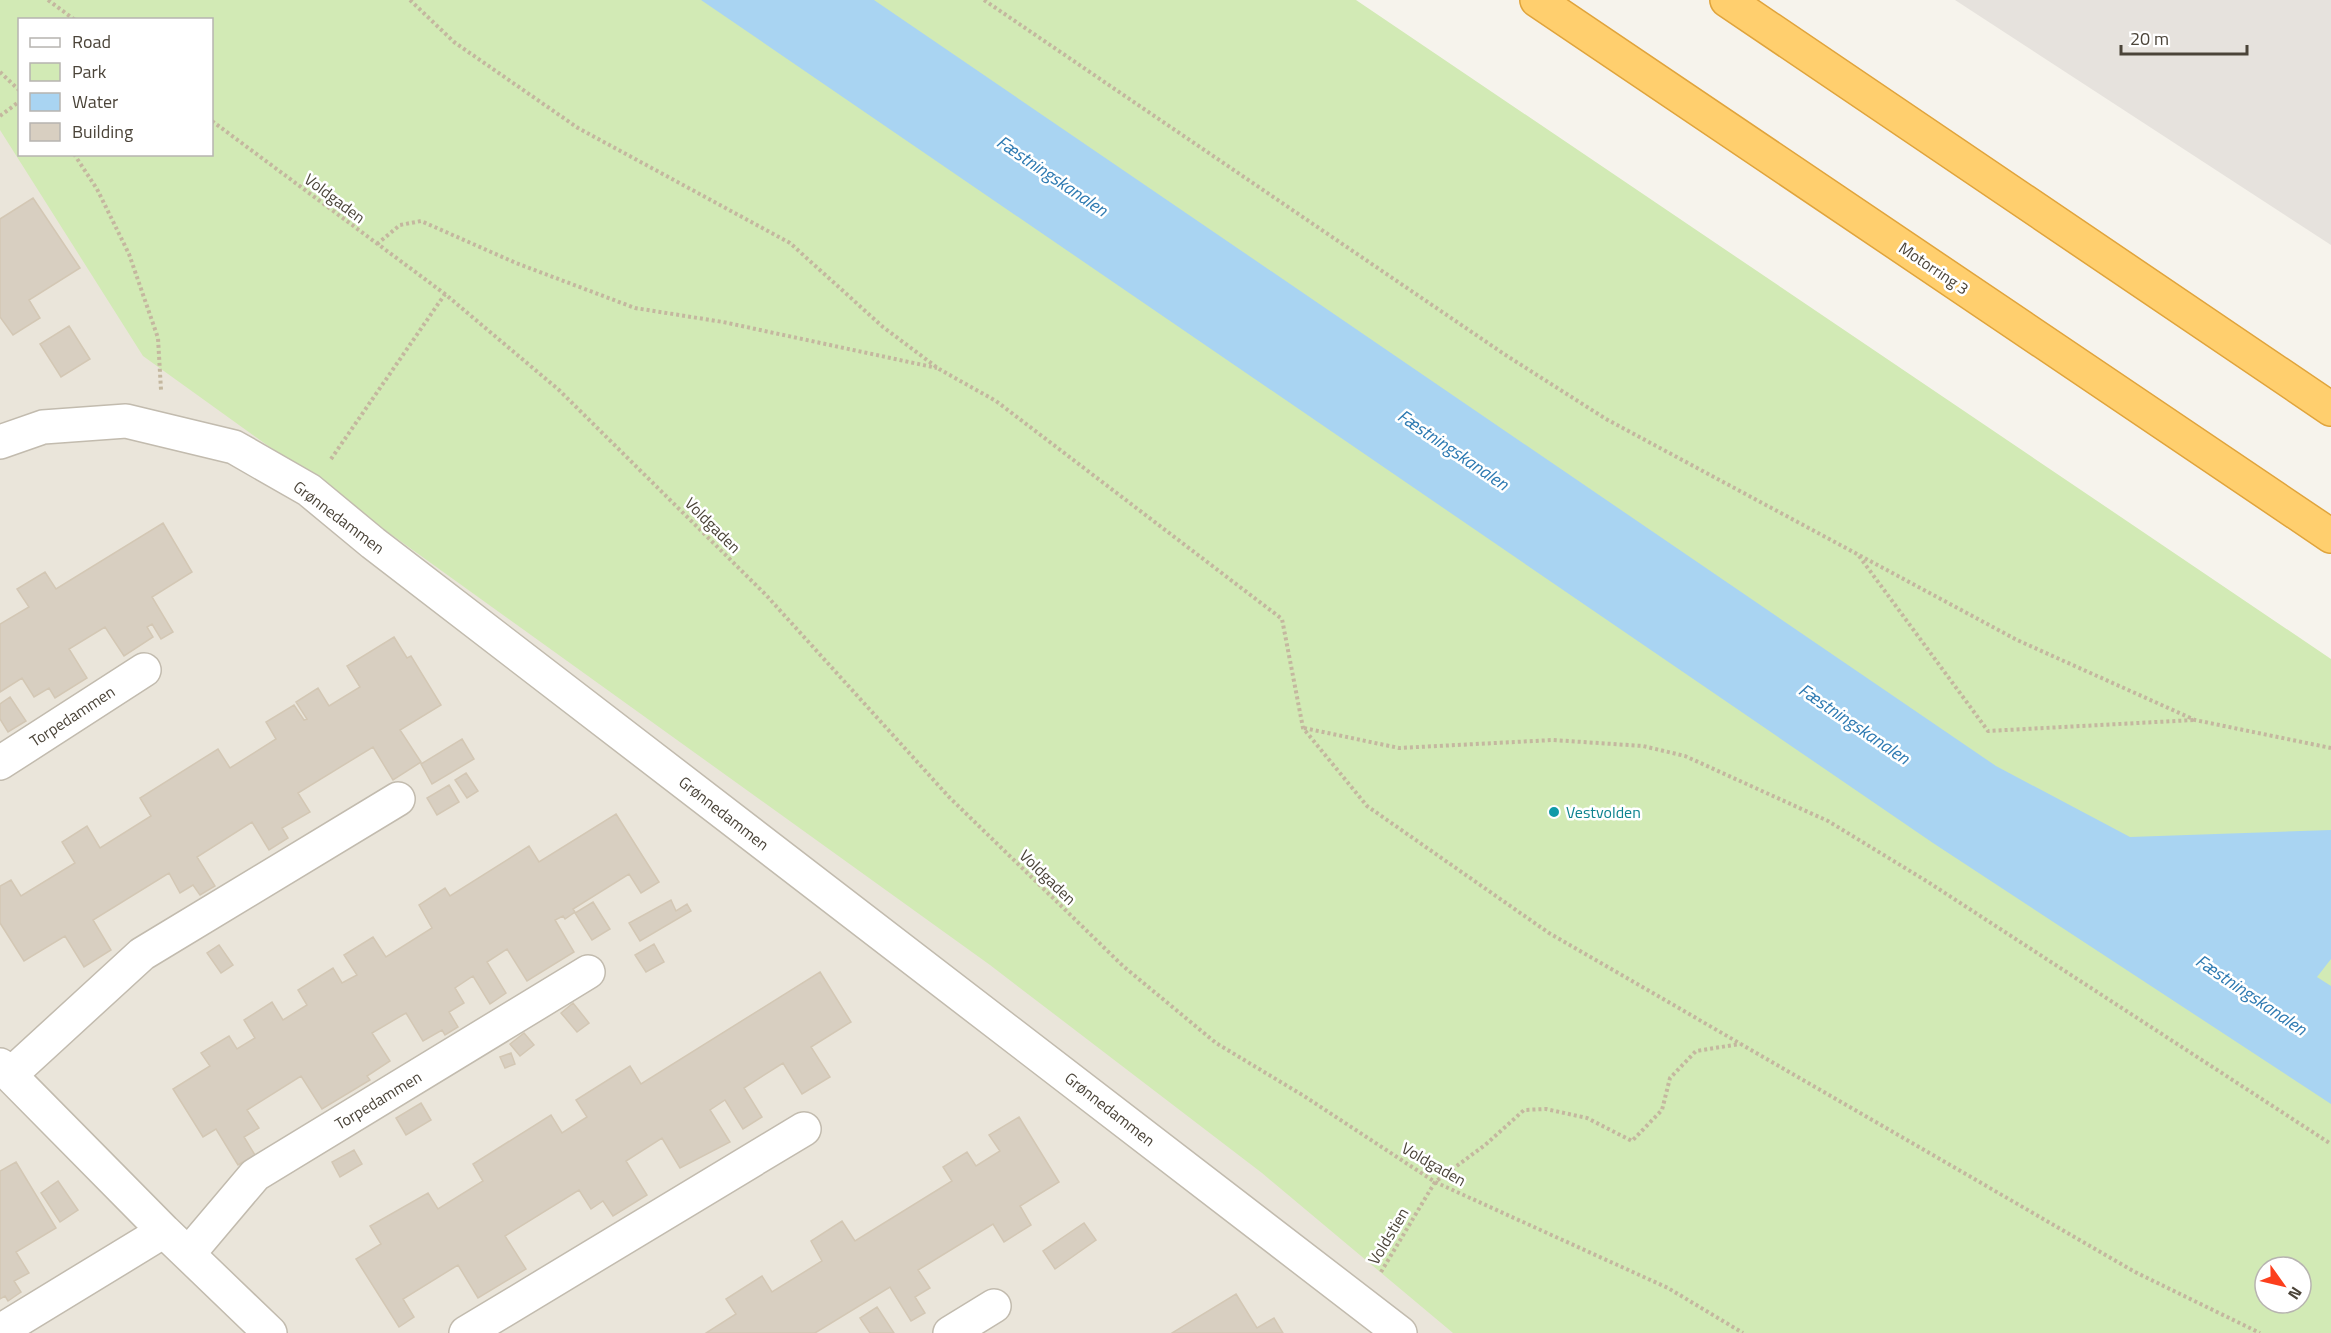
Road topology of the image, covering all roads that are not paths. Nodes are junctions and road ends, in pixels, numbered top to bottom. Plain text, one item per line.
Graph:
1 (1537, 0) edge
2 (1727, 0) edge
3 (2331, 409) edge
4 (0, 442) edge
5 (2331, 536) edge
6 (144, 670) dead end
7 (0, 762) edge
8 (398, 800) dead end
9 (588, 972) dead end
10 (5, 1070) edge
11 (804, 1129) dead end
12 (164, 1231) junction
13 (189, 1253) junction
14 (994, 1306) dead end
15 (0, 1331) edge
16 (270, 1333) edge
17 (466, 1333) edge
18 (950, 1333) edge
19 (1400, 1333) edge

1 - 5 highway, Motorring 3
2 - 3 highway
4 - 19 street, Grønnedammen
6 - 7 street, Torpedammen
8 - 10 street
9 - 13 street, Torpedammen
10 - 12 street
11 - 17 street
12 - 13 street
12 - 15 street
13 - 16 street
14 - 18 street

